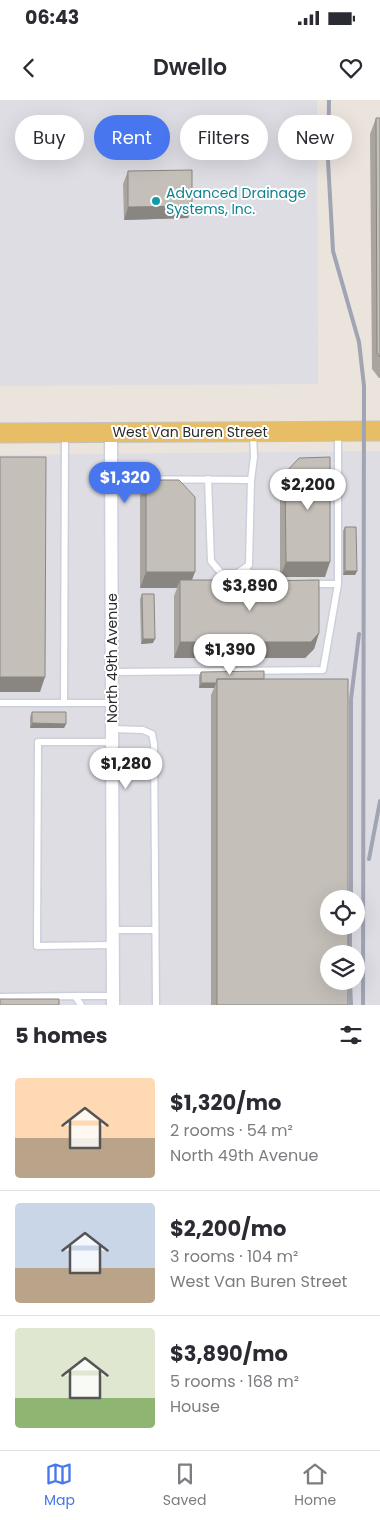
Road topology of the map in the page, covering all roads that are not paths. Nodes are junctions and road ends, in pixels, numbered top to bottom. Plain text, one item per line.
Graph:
1 (380, 431) edge
2 (65, 432) junction
3 (111, 432) junction
4 (253, 432) junction
5 (338, 432) junction
6 (0, 433) edge
7 (111, 479) junction
8 (208, 480) junction
9 (251, 480) junction
10 (244, 569) junction
11 (281, 584) edge
12 (300, 584) edge
13 (338, 584) junction
14 (112, 672) junction
15 (112, 702) junction
16 (0, 703) edge
17 (64, 703) junction
18 (112, 736) junction
19 (113, 930) junction
20 (155, 930) junction
21 (113, 945) junction
22 (75, 996) junction
23 (0, 997) edge
24 (113, 1000) edge
25 (82, 1005) edge
26 (156, 1005) edge

1 - 5 main road, West Van Buren Street
2 - 3 main road, West Van Buren Street
2 - 6 main road, West Van Buren Street
2 - 17 lane
3 - 4 main road, West Van Buren Street
3 - 7 street, North 49th Avenue
4 - 5 main road, West Van Buren Street
4 - 9 lane
5 - 13 lane
7 - 8 lane
7 - 14 street, North 49th Avenue
8 - 9 lane
8 - 10 lane
9 - 10 lane
10 - 11 lane
12 - 13 lane
13 - 14 lane
14 - 15 street, North 49th Avenue
15 - 17 lane
15 - 18 street, North 49th Avenue
16 - 17 lane
18 - 19 street, North 49th Avenue
18 - 20 lane
18 - 21 lane
19 - 20 lane
19 - 21 street, North 49th Avenue
20 - 26 lane
21 - 24 street, North 49th Avenue
22 - 23 lane
22 - 24 lane
22 - 25 lane

